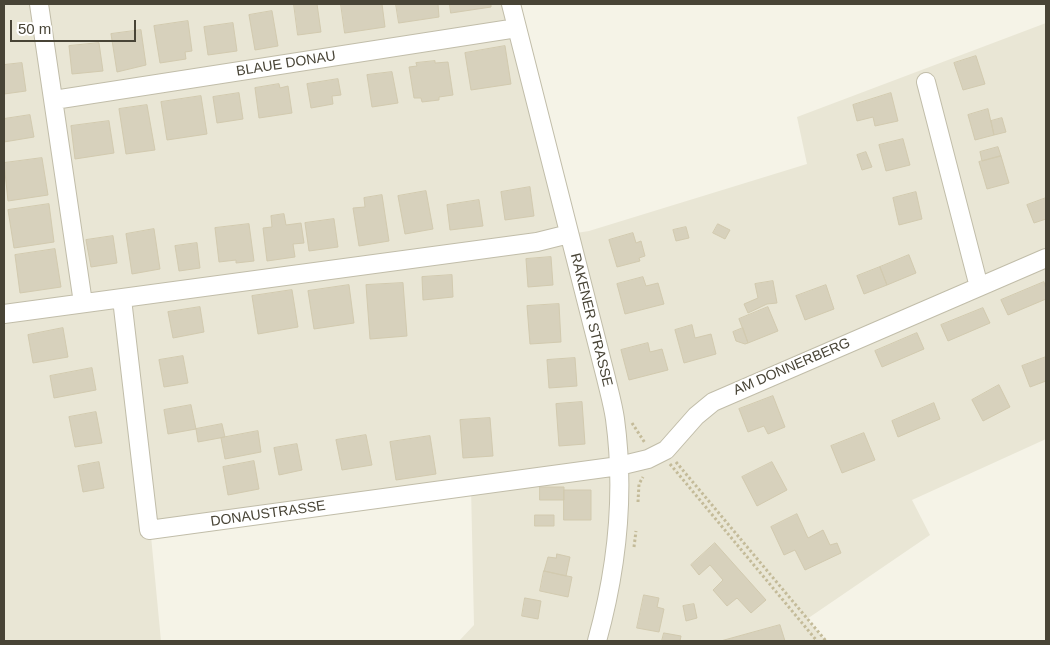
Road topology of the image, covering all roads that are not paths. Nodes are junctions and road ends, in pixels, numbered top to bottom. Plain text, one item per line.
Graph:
1 (39, 4) edge
2 (511, 4) edge
3 (517, 28) junction
4 (926, 82) dead end
5 (54, 100) junction
6 (569, 234) junction
7 (1046, 258) edge
8 (979, 287) junction
9 (122, 299) junction
10 (82, 303) junction
11 (4, 314) edge
12 (619, 466) junction
13 (597, 641) edge

1 - 5 street
2 - 3 street, RAKENER STRASSE
3 - 5 street, BLAUE DONAU
3 - 6 street, RAKENER STRASSE
4 - 8 street
5 - 10 street
6 - 9 street
6 - 12 street, RAKENER STRASSE
7 - 8 street, AM DONNERBERG
8 - 12 street, AM DONNERBERG
9 - 10 street
9 - 12 street, DONAUSTRASSE
10 - 11 street
12 - 13 street, RAKENER STRASSE

